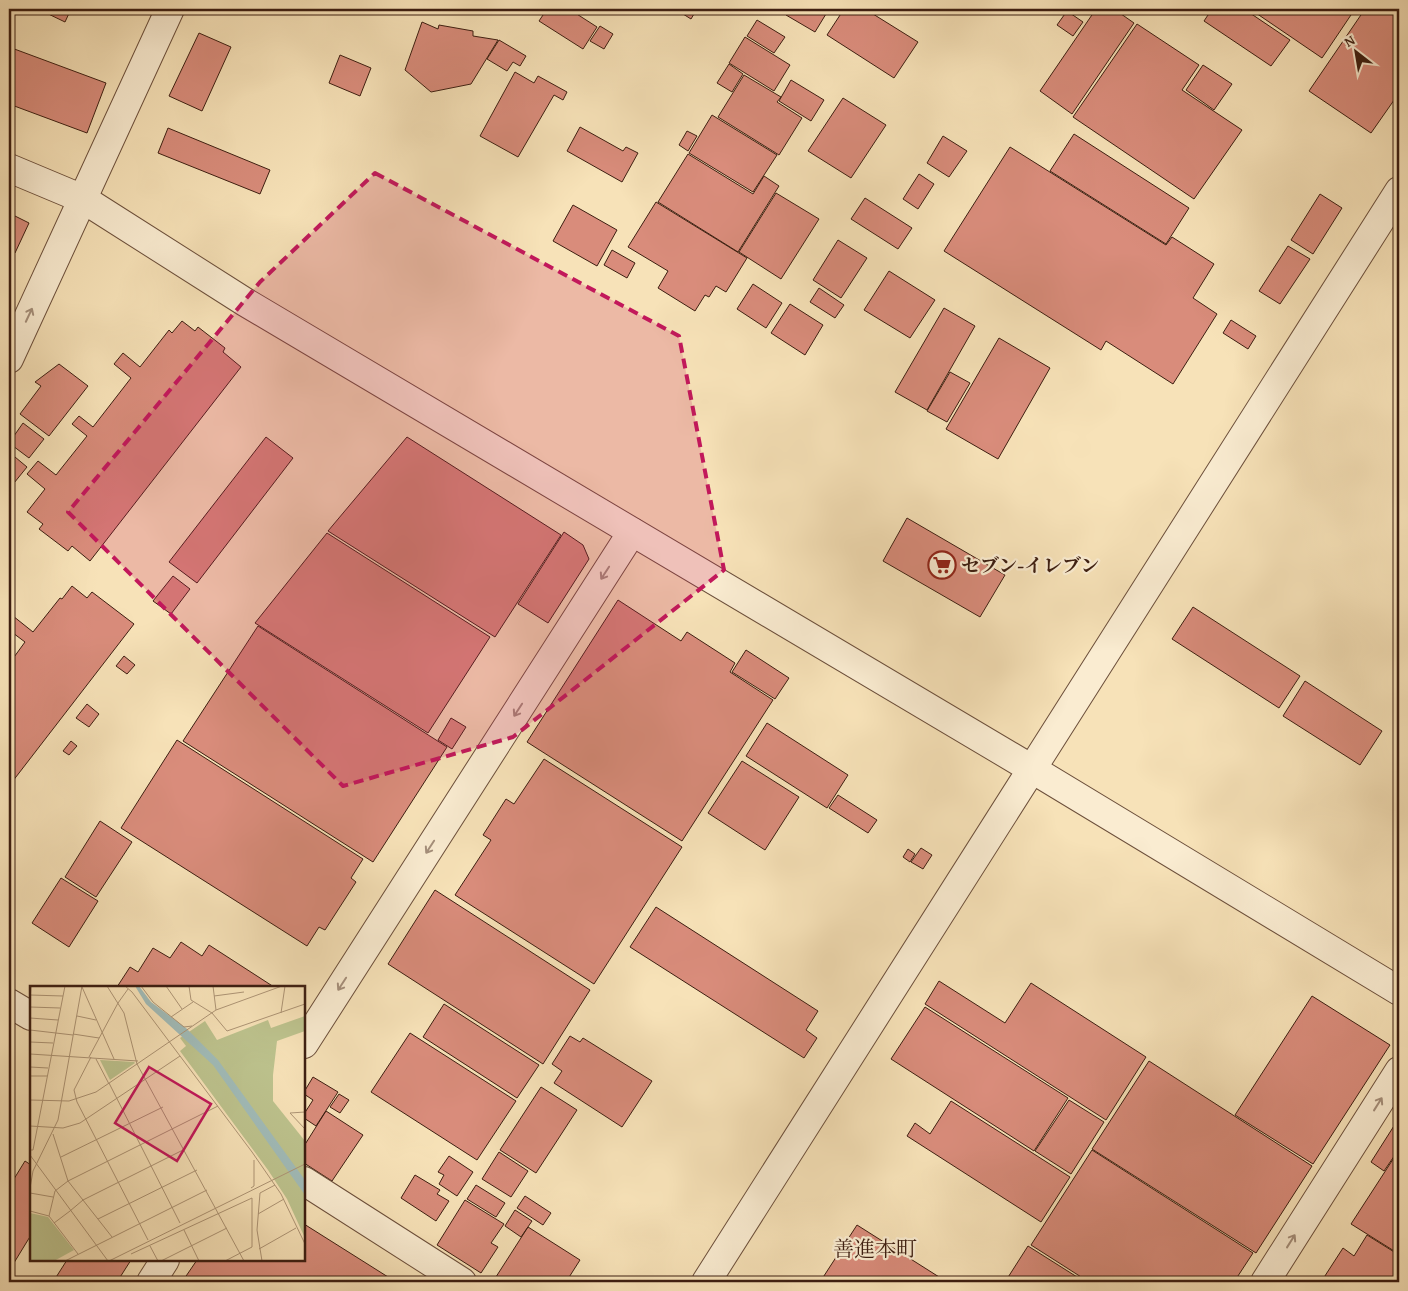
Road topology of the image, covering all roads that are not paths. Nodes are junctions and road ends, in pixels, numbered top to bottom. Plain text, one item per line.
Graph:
1 (170, 9) edge
2 (9, 168) edge
3 (1399, 191) edge
4 (83, 199) junction
5 (9, 359) edge
6 (632, 532) junction
7 (1032, 769) junction
8 (1399, 991) edge
9 (9, 1003) edge
10 (30, 1015) edge
11 (305, 1042) edge
12 (1399, 1071) edge
13 (305, 1182) edge
14 (164, 1261) edge
15 (151, 1282) edge
16 (462, 1282) edge
17 (706, 1282) edge
18 (1265, 1282) edge

1 - 4 street
2 - 4 street
3 - 7 street
5 -> 4 street
4 - 6 street
6 - 7 street
6 -> 11 street
7 - 8 street
7 - 17 street
9 - 10 street
18 -> 12 street
13 - 16 street
14 - 15 street

